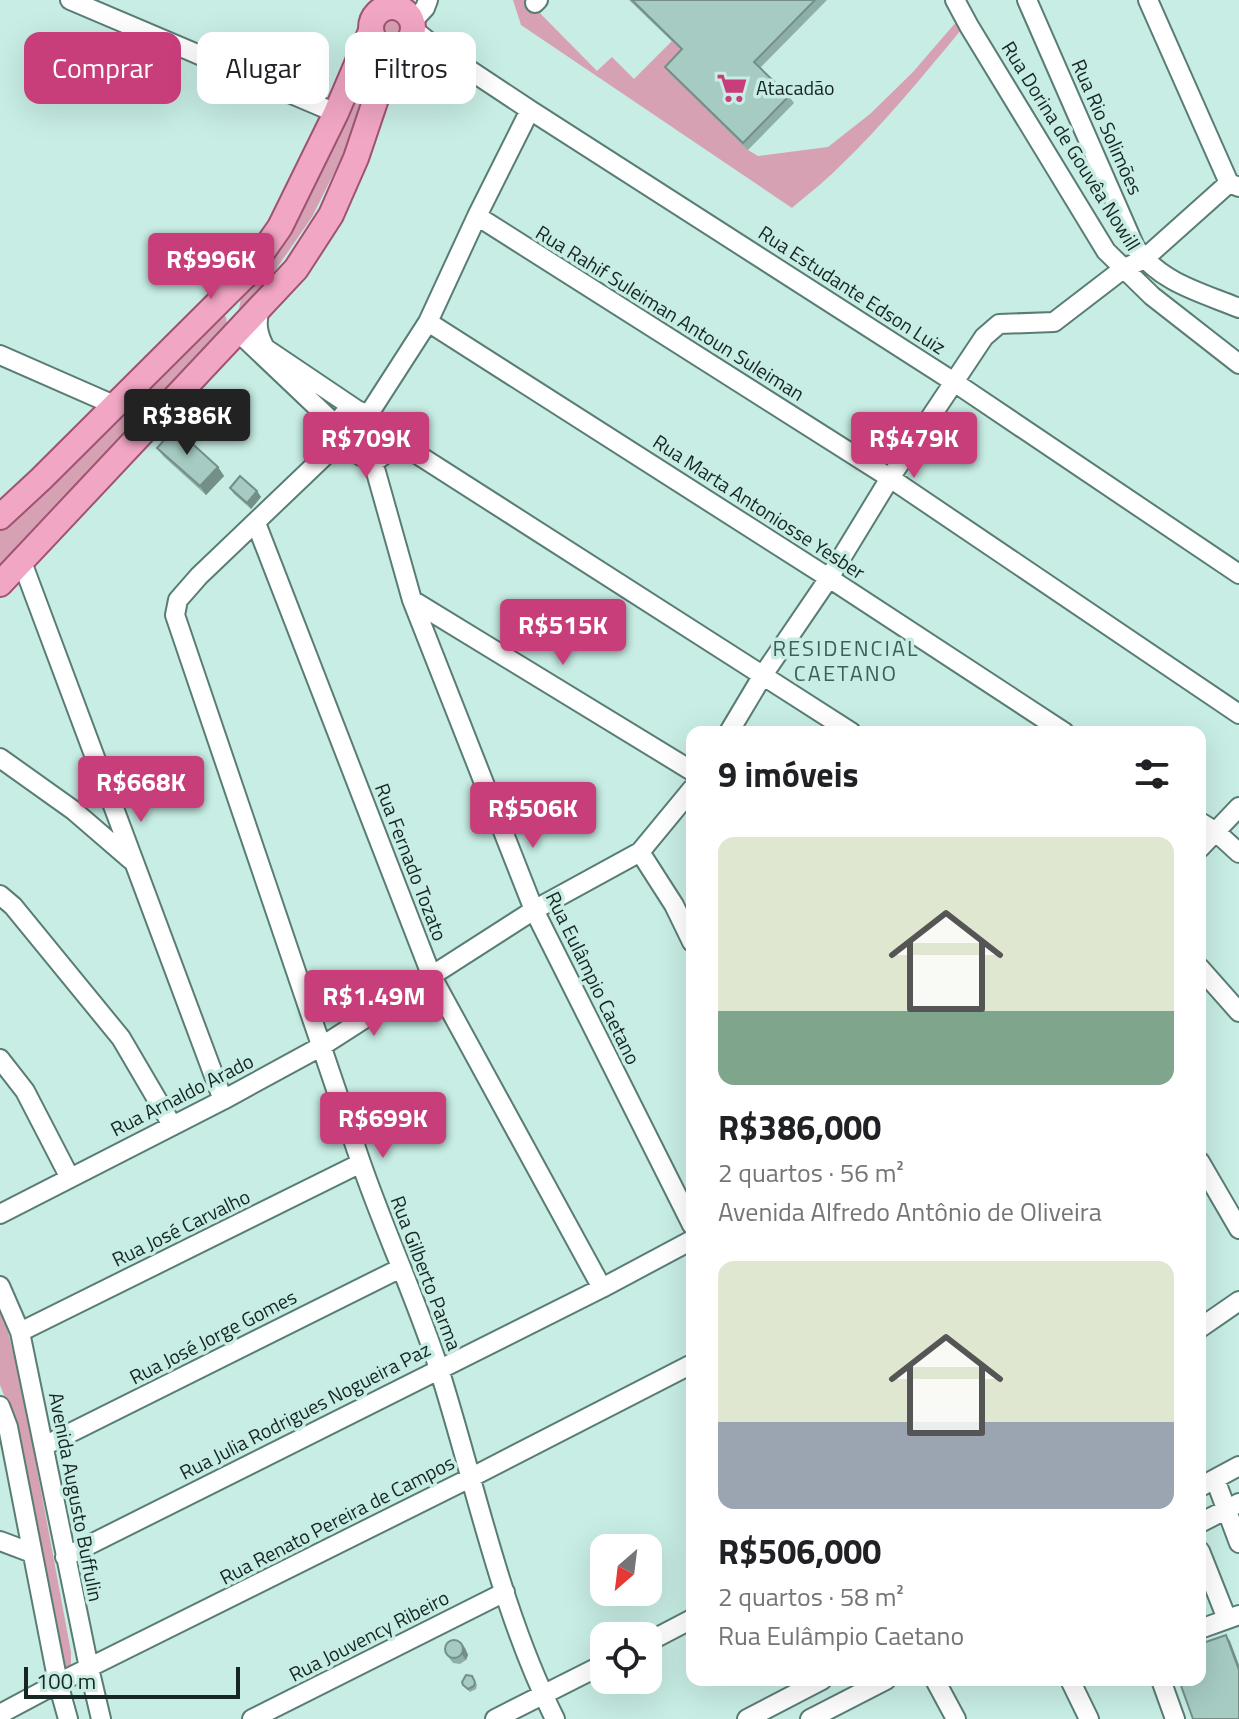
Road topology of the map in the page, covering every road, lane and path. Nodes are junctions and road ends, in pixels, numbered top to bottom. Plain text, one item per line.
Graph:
1 (70, 0) edge
2 (428, 0) edge
3 (955, 0) edge
4 (1027, 0) edge
5 (1148, 0) edge
6 (378, 14) edge
7 (408, 27) edge
8 (530, 110) junction
9 (336, 113) junction
10 (1234, 185) edge
11 (477, 216) junction
12 (1144, 259) junction
13 (1123, 269) junction
14 (247, 274) junction
15 (260, 307) junction
16 (1239, 308) edge
17 (428, 322) junction
18 (238, 332) junction
19 (0, 355) edge
20 (1239, 364) edge
21 (954, 382) junction
22 (114, 405) junction
23 (366, 412) junction
24 (340, 438) junction
25 (390, 439) junction
26 (373, 464) junction
27 (890, 478) junction
28 (41, 479) junction
29 (69, 511) junction
30 (0, 517) edge
31 (256, 523) junction
32 (22, 562) junction
33 (1239, 574) edge
34 (829, 578) junction
35 (0, 584) edge
36 (412, 600) junction
37 (763, 675) junction
38 (1239, 714) edge
39 (733, 726) edge
40 (842, 726) edge
41 (1055, 726) edge
42 (0, 758) edge
43 (686, 767) edge
44 (686, 796) edge
45 (1239, 807) edge
46 (1208, 827) edge
47 (640, 852) junction
48 (1239, 853) edge
49 (133, 862) junction
50 (0, 895) edge
51 (674, 905) junction
52 (534, 910) junction
53 (686, 912) edge
54 (686, 930) edge
55 (1206, 975) edge
56 (432, 977) junction
57 (1239, 1012) edge
58 (322, 1046) junction
59 (0, 1059) edge
60 (223, 1100) junction
61 (172, 1125) junction
62 (361, 1163) junction
63 (1206, 1172) edge
64 (70, 1178) junction
65 (686, 1213) edge
66 (0, 1214) edge
67 (1239, 1229) edge
68 (686, 1243) edge
69 (401, 1268) junction
70 (0, 1286) edge
71 (602, 1288) junction
72 (1239, 1301) edge
73 (1206, 1324) edge
74 (20, 1332) junction
75 (686, 1367) edge
76 (439, 1368) junction
77 (0, 1406) edge
78 (4, 1425) edge
79 (44, 1446) junction
80 (1239, 1466) edge
81 (470, 1478) junction
82 (1207, 1483) edge
83 (1233, 1506) edge
84 (1206, 1520) edge
85 (0, 1541) edge
86 (1239, 1543) edge
87 (32, 1553) junction
88 (65, 1557) junction
89 (1206, 1563) edge
90 (505, 1592) junction
91 (1233, 1617) edge
92 (686, 1622) edge
93 (1206, 1627) edge
94 (662, 1635) edge
95 (89, 1668) junction
96 (590, 1671) edge
97 (58, 1683) junction
98 (810, 1686) edge
99 (875, 1686) edge
100 (938, 1686) edge
101 (1073, 1686) edge
102 (1163, 1686) edge
103 (543, 1694) junction
104 (0, 1714) edge
105 (816, 1718) edge
106 (68, 1719) edge
107 (101, 1719) edge
108 (252, 1719) edge
109 (495, 1719) edge
110 (555, 1719) edge
111 (747, 1719) edge
112 (956, 1719) edge
113 (1089, 1719) edge
114 (1175, 1719) edge

1 - 9 street
2 - 7 street
3 - 13 street, Rua Dorina de Gouvêa Nowill
4 - 12 street, Rua Rio Solimões
5 - 10 street
6 - 7 main road
6 - 7 main road
6 - 9 main road
7 - 8 street, Rua Estudante Edson Luiz
7 - 15 main road
8 - 11 street
8 - 21 street, Rua Estudante Edson Luiz
9 - 14 main road
10 - 12 street
11 - 17 street
11 - 27 street, Rua Rahif Suleiman Antoun Suleiman
12 - 13 street
12 - 16 street, Rua Rio Solimões
13 - 20 street, Rua Dorina de Gouvêa Nowill
13 - 21 street
14 - 18 main road
14 - 22 main road
15 - 18 main road
15 - 23 street
17 - 23 street
17 - 34 street, Rua Marta Antoniosse Yesber
18 - 24 street
18 - 29 main road
19 - 22 street
21 - 27 street
21 - 33 street, Rua Estudante Edson Luiz
22 - 28 main road
23 - 24 street
23 - 25 street
24 - 26 street
24 - 31 street
25 - 26 street
25 - 37 street
26 - 36 street, Rua Eulâmpio Caetano
27 - 34 street
27 - 38 street, Rua Rahif Suleiman Antoun Suleiman
28 - 29 main road
28 - 30 main road
29 - 32 main road
31 - 56 street, Rua Fernado Tozato
31 - 58 street, Rua Gilberto Parma
32 - 35 main road
32 - 49 street
34 - 37 street
34 - 41 street, Rua Marta Antoniosse Yesber
36 - 43 street
36 - 52 street, Rua Eulâmpio Caetano
37 - 39 street
37 - 40 street
42 - 49 street
44 - 47 street, Rua Arnaldo Arado
45 - 46 street
46 - 48 street
47 - 51 street
47 - 52 street, Rua Arnaldo Arado
49 - 60 street
50 - 61 street
51 - 53 street
51 - 54 street
52 - 56 street, Rua Arnaldo Arado
52 - 65 street, Rua Eulâmpio Caetano
55 - 57 street
56 - 58 street, Rua Arnaldo Arado
56 - 71 street, Rua Fernado Tozato
58 - 60 street, Rua Arnaldo Arado
58 - 62 street, Rua Gilberto Parma
59 - 64 street
60 - 61 street, Rua Arnaldo Arado
61 - 64 street, Rua Arnaldo Arado
62 - 69 street, Rua Gilberto Parma
62 - 74 street, Rua José Carvalho
63 - 67 street
64 - 66 street, Rua Arnaldo Arado
68 - 71 street, Rua Julia Rodrigues Nogueira Paz
69 - 76 street, Rua Gilberto Parma
69 - 79 street, Rua José Jorge Gomes
70 - 74 street, Avenida Augusto Buffulin
71 - 76 street, Rua Julia Rodrigues Nogueira Paz
72 - 73 street
74 - 79 street, Avenida Augusto Buffulin
75 - 81 street, Rua Renato Pereira de Campos
76 - 81 street, Rua Gilberto Parma
76 - 88 street, Rua Julia Rodrigues Nogueira Paz
77 - 78 street
78 - 87 street
79 - 88 street, Avenida Augusto Buffulin
80 - 82 street
81 - 90 street, Rua Gilberto Parma
81 - 95 street, Rua Renato Pereira de Campos
82 - 83 street
83 - 84 street
83 - 86 street
85 - 87 street
87 - 97 street
88 - 95 street, Avenida Augusto Buffulin
89 - 91 street
90 - 103 street, Rua Gilberto Parma
90 - 108 street, Rua Jouvency Ribeiro
91 - 93 street
92 - 94 street
95 - 97 street, Rua Renato Pereira de Campos
95 - 107 street, Avenida Augusto Buffulin
96 - 103 street
97 - 104 street, Rua Renato Pereira de Campos
97 - 106 street
98 - 111 street
99 - 105 street
100 - 112 street
101 - 113 street
102 - 114 street
103 - 109 street
103 - 110 street, Rua Gilberto Parma

